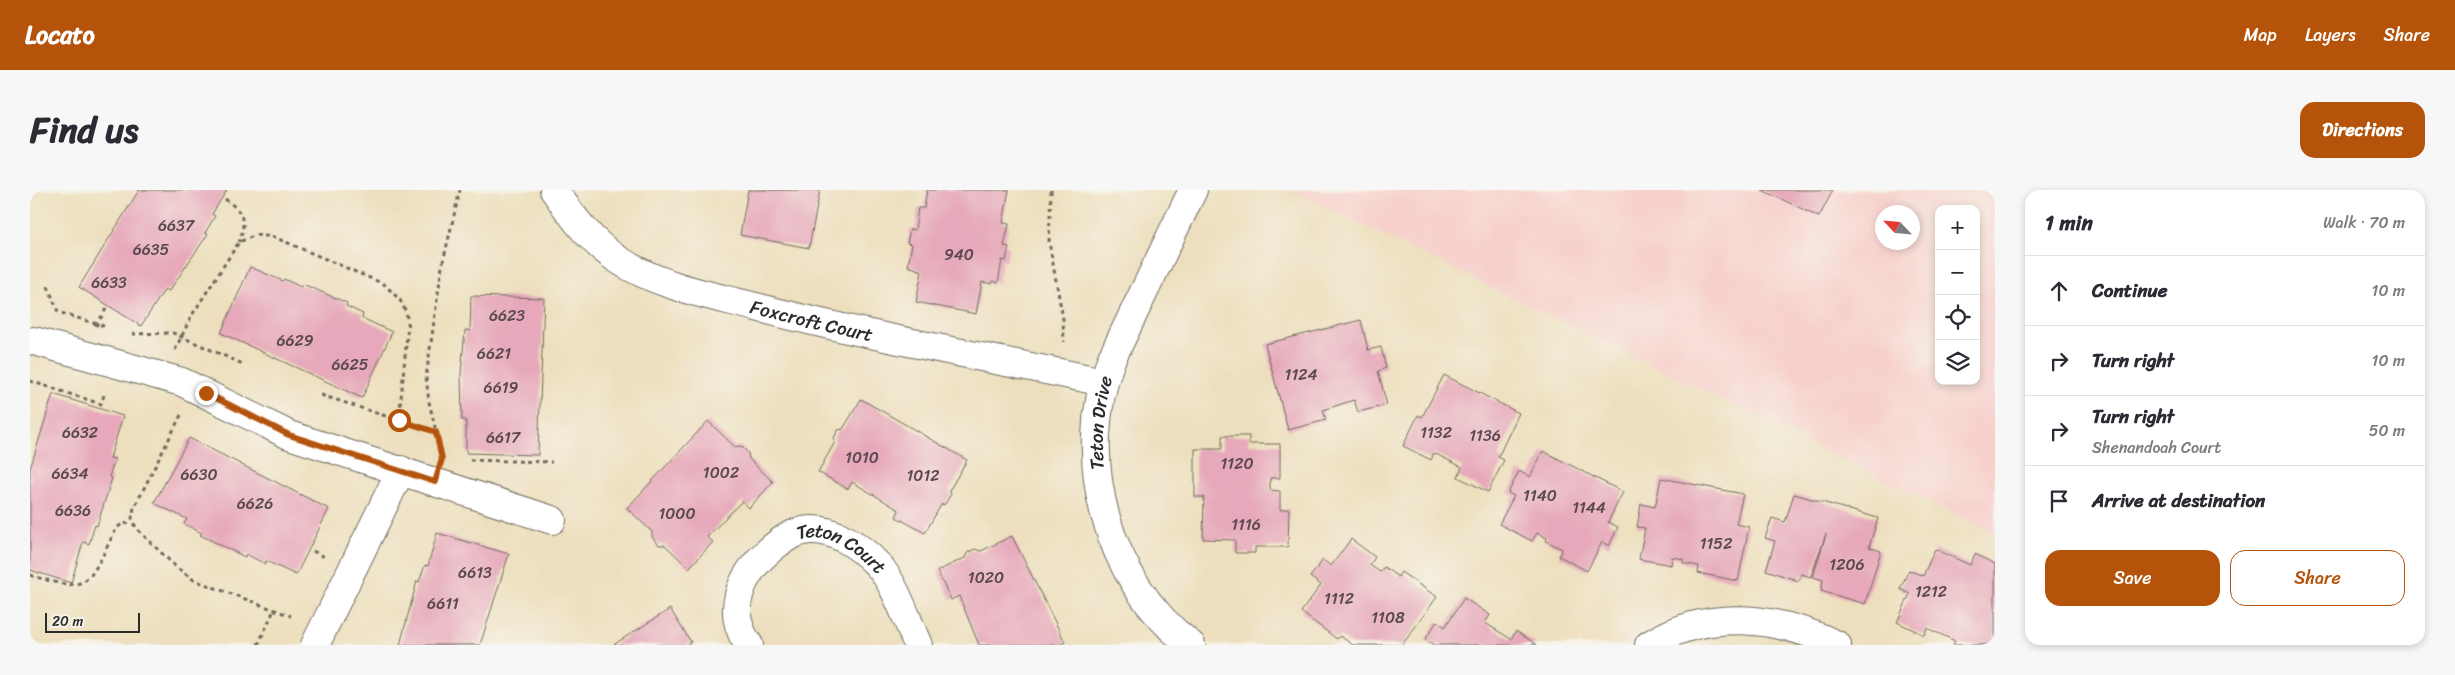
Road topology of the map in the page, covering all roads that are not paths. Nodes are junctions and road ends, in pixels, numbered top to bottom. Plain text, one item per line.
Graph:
1 (554, 190) edge
2 (1193, 190) edge
3 (34, 341) dead end
4 (1104, 382) junction
5 (401, 470) junction
6 (552, 520) dead end
7 (1179, 642) edge
8 (315, 645) edge
9 (749, 645) edge
10 (918, 645) edge
11 (1649, 645) edge
12 (1836, 645) edge

1 - 4 street, Foxcroft Court
2 - 4 street, Teton Drive
3 - 5 street
4 - 7 street, Teton Drive
5 - 6 street
5 - 8 street
9 - 10 street, Teton Court
11 - 12 street

